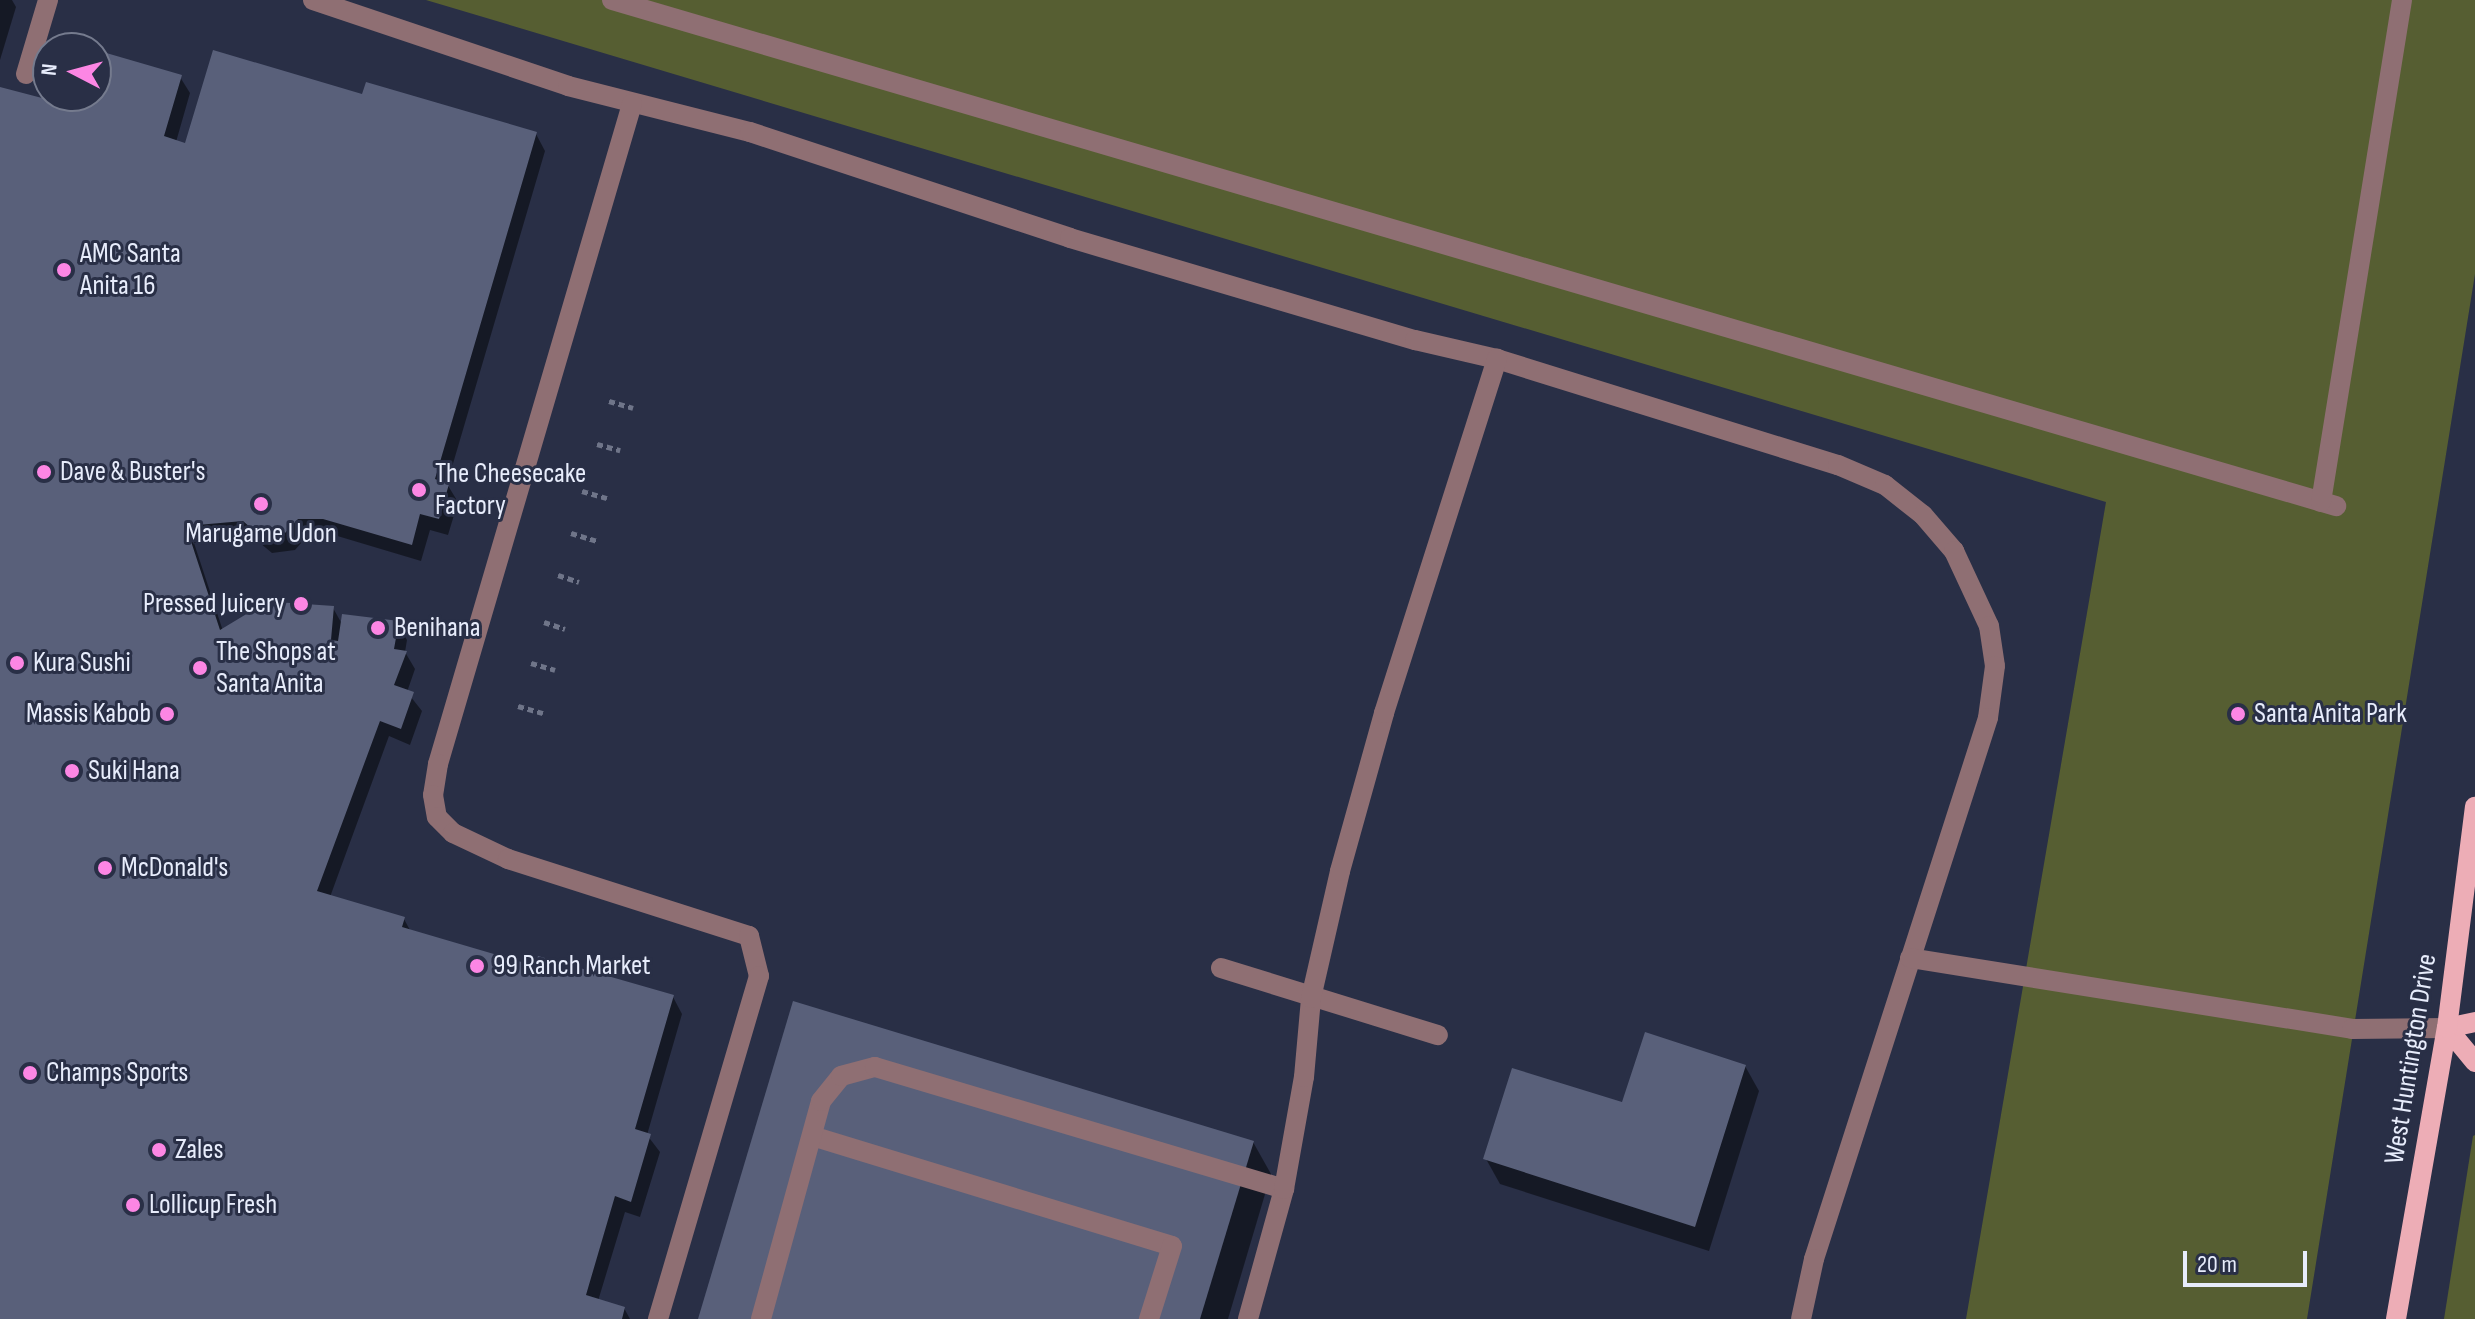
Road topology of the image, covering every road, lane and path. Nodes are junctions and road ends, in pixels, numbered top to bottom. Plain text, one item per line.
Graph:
1 (48, 0) edge
2 (313, 0) edge
3 (612, 0) edge
4 (2402, 0) edge
5 (26, 74) dead end
6 (632, 104) junction
7 (1497, 359) junction
8 (609, 401) dead end
9 (633, 408) dead end
10 (597, 444) dead end
11 (620, 450) dead end
12 (582, 491) dead end
13 (607, 498) dead end
14 (571, 533) dead end
15 (597, 541) dead end
16 (558, 575) dead end
17 (579, 582) dead end
18 (544, 622) dead end
19 (565, 629) dead end
20 (531, 663) dead end
21 (555, 670) dead end
22 (518, 706) dead end
23 (543, 713) dead end
24 (2475, 807) edge
25 (1910, 958) junction
26 (1221, 968) dead end
27 (1311, 998) junction
28 (2475, 1022) edge
29 (2447, 1028) junction
30 (1438, 1035) dead end
31 (2475, 1062) edge
32 (812, 1136) junction
33 (1284, 1189) junction
34 (658, 1319) edge
35 (761, 1319) edge
36 (1149, 1319) edge
37 (1248, 1319) edge
38 (1801, 1319) edge
39 (2396, 1319) edge

1 - 5 street
2 - 6 street
3 - 4 street
6 - 7 street
6 - 34 street
7 - 25 street
7 - 27 street
8 - 9 path
10 - 11 path
12 - 13 path
14 - 15 path
16 - 17 path
18 - 19 path
20 - 21 path
22 - 23 path
24 - 29 main road, West Huntington Drive
25 - 29 street
25 - 38 street
26 - 27 street
27 - 30 street
27 - 33 street
28 - 29 main road
29 - 31 main road
29 - 39 main road, West Huntington Drive
32 - 33 street
32 - 35 street
32 - 36 street
33 - 37 street

